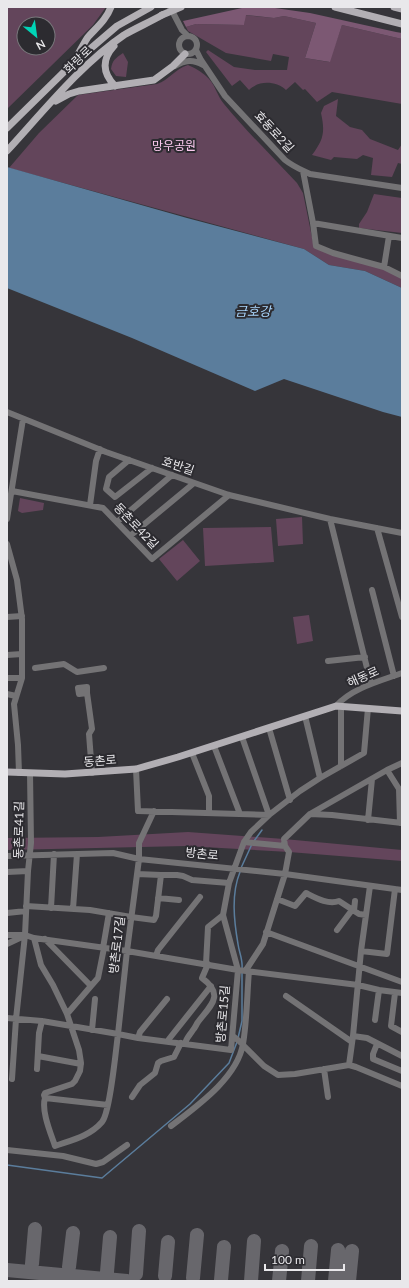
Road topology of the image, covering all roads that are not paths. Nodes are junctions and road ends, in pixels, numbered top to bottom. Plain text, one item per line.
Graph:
1 (111, 7) edge
2 (151, 7) edge
3 (181, 7) edge
4 (334, 7) edge
5 (394, 7) edge
6 (171, 8) edge
7 (402, 9) edge
8 (402, 24) edge
9 (182, 30) junction
10 (125, 35) junction
11 (188, 36) junction
12 (181, 40) junction
13 (196, 50) junction
14 (185, 52) junction
15 (201, 60) junction
16 (174, 65) junction
17 (205, 66) junction
18 (69, 67) junction
19 (115, 86) junction
20 (41, 114) junction
21 (7, 128) edge
22 (7, 151) edge
23 (303, 171) junction
24 (402, 188) edge
25 (313, 223) junction
26 (389, 236) junction
27 (402, 238) edge
28 (384, 267) junction
29 (402, 276) edge
30 (7, 412) edge
31 (23, 419) junction
32 (100, 450) junction
33 (129, 460) junction
34 (152, 468) junction
35 (172, 475) junction
36 (194, 483) junction
37 (12, 491) junction
38 (229, 495) junction
39 (8, 503) edge
40 (90, 506) junction
41 (330, 519) junction
42 (7, 520) edge
43 (117, 522) junction
44 (377, 528) junction
45 (402, 533) edge
46 (130, 536) junction
47 (7, 544) edge
48 (9, 558) edge
49 (402, 589) edge
50 (372, 590) dead end
51 (394, 591) junction
52 (22, 616) junction
53 (7, 617) edge
54 (402, 617) edge
55 (22, 654) junction
56 (7, 655) edge
57 (365, 657) junction
58 (328, 661) dead end
59 (35, 668) dead end
60 (104, 668) dead end
61 (402, 673) edge
62 (394, 676) junction
63 (7, 678) edge
64 (22, 678) junction
65 (372, 684) junction
66 (87, 693) dead end
67 (7, 694) edge
68 (16, 696) junction
69 (7, 706) edge
70 (14, 706) junction
71 (339, 706) junction
72 (368, 708) junction
73 (402, 711) edge
74 (305, 716) junction
75 (268, 728) junction
76 (242, 737) junction
77 (214, 746) junction
78 (192, 753) junction
79 (402, 764) edge
80 (341, 766) junction
81 (136, 769) junction
82 (387, 770) junction
83 (7, 772) edge
84 (19, 773) junction
85 (30, 773) junction
86 (92, 773) junction
87 (320, 778) junction
88 (372, 779) junction
89 (290, 800) junction
90 (154, 811) junction
91 (209, 813) junction
92 (240, 814) junction
93 (310, 814) junction
94 (269, 815) junction
95 (368, 820) junction
96 (401, 823) edge
97 (244, 842) junction
98 (283, 845) junction
99 (54, 854) junction
100 (77, 854) junction
101 (30, 855) junction
102 (7, 856) edge
103 (140, 859) junction
104 (234, 869) junction
105 (28, 871) junction
106 (7, 872) edge
107 (137, 874) junction
108 (286, 874) junction
109 (161, 875) junction
110 (229, 883) junction
111 (370, 886) junction
112 (395, 889) junction
113 (402, 890) edge
114 (200, 897) dead end
115 (158, 898) junction
116 (277, 899) junction
117 (179, 900) dead end
118 (355, 901) dead end
119 (51, 908) junction
120 (26, 909) junction
121 (73, 909) junction
122 (353, 910) junction
123 (7, 913) edge
124 (109, 913) junction
125 (223, 915) junction
126 (366, 915) junction
127 (131, 917) junction
128 (337, 930) dead end
129 (266, 932) junction
130 (7, 935) edge
131 (25, 935) junction
132 (34, 938) junction
133 (45, 939) junction
134 (7, 944) edge
135 (104, 948) junction
136 (127, 951) junction
137 (361, 951) junction
138 (156, 956) junction
139 (207, 964) junction
140 (360, 967) junction
141 (238, 970) junction
142 (247, 970) junction
143 (402, 982) edge
144 (358, 985) junction
145 (92, 986) junction
146 (212, 986) junction
147 (379, 990) junction
148 (395, 993) junction
149 (402, 993) edge
150 (286, 996) dead end
151 (95, 999) dead end
152 (167, 999) dead end
153 (67, 1014) junction
154 (7, 1018) edge
155 (16, 1019) junction
156 (375, 1020) dead end
157 (42, 1021) junction
158 (71, 1026) junction
159 (92, 1030) junction
160 (402, 1032) edge
161 (118, 1034) junction
162 (233, 1036) junction
163 (138, 1038) junction
164 (353, 1039) junction
165 (168, 1042) junction
166 (241, 1043) junction
167 (183, 1044) junction
168 (377, 1044) junction
169 (38, 1056) junction
170 (402, 1056) edge
171 (81, 1064) junction
172 (349, 1065) junction
173 (37, 1069) dead end
174 (324, 1069) junction
175 (402, 1071) edge
176 (12, 1079) dead end
177 (402, 1086) edge
178 (132, 1097) dead end
179 (328, 1097) dead end
180 (45, 1098) junction
181 (108, 1105) junction
182 (171, 1126) dead end
183 (127, 1145) dead end
184 (55, 1146) junction
185 (7, 1150) edge
186 (55, 1156) junction

1 - 18 main road
2 - 18 main road, 화랑로
3 - 10 main road, 화랑로, bridge
4 - 8 main road
5 - 7 main road
6 - 9 street
9 - 11 street
9 - 12 street
10 - 19 main road
10 - 20 main road, 화랑로
11 - 12 street
11 - 13 street
12 - 14 street
13 - 14 street
13 - 15 street, 효동로2길
14 - 15 street
14 - 16 main road
15 - 17 street, 효동로2길
16 - 17 street
16 - 19 main road
17 - 23 street, 효동로2길
18 - 21 main road, 화랑로
19 - 20 main road
20 - 22 main road, 화랑로
23 - 24 street, 효동로2길
23 - 25 street
25 - 26 street
25 - 28 street
26 - 27 street
26 - 28 street
28 - 29 street
30 - 31 street, 호반길
31 - 32 street, 호반길
31 - 37 street
32 - 33 street, 호반길
32 - 40 street
33 - 34 street, 호반길
33 - 34 street
34 - 35 street, 호반길
35 - 36 street, 호반길
35 - 43 street
36 - 38 street, 호반길
36 - 46 street
37 - 39 street
37 - 40 street, 동촌로42길
38 - 41 street, 호반길
38 - 46 street, 동촌로42길
39 - 42 street
40 - 43 street, 동촌로42길
41 - 44 street, 호반길
41 - 57 street
43 - 46 street, 동촌로42길
44 - 45 street, 호반길
44 - 51 street
47 - 48 street
48 - 52 street
49 - 51 street
50 - 62 street
51 - 54 street
52 - 53 street
52 - 55 street
55 - 56 street
55 - 64 street
57 - 58 street
57 - 65 street
59 - 60 street
61 - 62 street, 해동로
62 - 65 street, 해동로
63 - 64 street
64 - 68 street
65 - 71 street, 해동로
66 - 86 street
67 - 68 street
68 - 70 street
69 - 70 street
70 - 84 street
71 - 72 main road, 동촌로
71 - 74 main road, 동촌로
71 - 80 street
72 - 73 main road, 동촌로
72 - 80 street, 방촌로15길
74 - 75 main road, 동촌로
74 - 87 street
75 - 76 main road, 동촌로
75 - 89 street
76 - 77 main road, 동촌로
76 - 94 street
77 - 78 main road, 동촌로
77 - 92 street
78 - 81 main road, 동촌로
78 - 91 street
79 - 82 street
80 - 87 street, 방촌로15길
81 - 86 main road, 동촌로
81 - 90 street
82 - 88 street
82 - 96 street
83 - 84 main road, 동촌로
84 - 85 main road, 동촌로
85 - 86 main road, 동촌로
85 - 101 street, 동촌로41길
87 - 89 street, 방촌로15길
88 - 93 street
88 - 95 street
89 - 94 street, 방촌로15길
90 - 91 street
90 - 103 street, 방촌로17길
91 - 92 street
92 - 94 street
93 - 95 street
93 - 98 street
94 - 97 street, 방촌로15길
95 - 96 street
97 - 98 street
97 - 104 street, 방촌로15길
98 - 108 street
99 - 100 street, 방촌로
99 - 101 street, 방촌로
99 - 119 street
100 - 103 street, 방촌로
100 - 121 street
101 - 102 street, 방촌로
101 - 105 street, 동촌로41길
103 - 104 street, 방촌로
103 - 107 street, 방촌로17길
104 - 108 street, 방촌로
104 - 110 street, 방촌로15길
105 - 106 street
105 - 120 street, 동촌로41길
107 - 109 street
107 - 127 street, 방촌로17길
108 - 111 street, 방촌로
108 - 116 street
109 - 110 street
109 - 115 street
110 - 125 street, 방촌로15길
111 - 112 street, 방촌로
111 - 126 street
112 - 113 street, 방촌로
112 - 137 street
114 - 138 street
115 - 117 street
115 - 127 street
116 - 122 street
116 - 129 street
118 - 122 street
119 - 120 street
119 - 121 street
120 - 123 street
120 - 131 street, 동촌로41길
121 - 124 street
122 - 126 street
122 - 128 street
124 - 127 street
124 - 135 street
125 - 139 street
125 - 141 street, 방촌로15길
126 - 137 street
127 - 136 street, 방촌로17길
129 - 140 street
129 - 142 street
130 - 131 street
131 - 132 street
131 - 134 street
131 - 155 street, 동촌로41길
132 - 133 street
132 - 153 street
133 - 135 street
133 - 145 street
135 - 136 street
135 - 145 street
136 - 138 street
136 - 161 street, 방촌로17길
137 - 140 street
138 - 139 street
139 - 141 street
139 - 146 street
140 - 143 street
140 - 144 street
141 - 142 street
141 - 162 street, 방촌로15길
142 - 144 street
142 - 166 street
144 - 147 street
144 - 164 street
145 - 153 street
146 - 165 street
146 - 167 street
147 - 148 street
147 - 156 street
148 - 149 street
148 - 160 street
150 - 164 street
151 - 159 street
152 - 163 street
153 - 158 street
154 - 155 street, 방촌로15길
155 - 157 street, 방촌로15길
155 - 176 street, 동촌로41길
157 - 158 street, 방촌로15길
157 - 169 street
158 - 159 street, 방촌로15길
158 - 171 street
159 - 161 street, 방촌로15길
161 - 163 street, 방촌로15길
161 - 181 street
162 - 166 street
162 - 167 street, 방촌로15길
163 - 165 street, 방촌로15길
164 - 168 street
164 - 172 street
165 - 167 street, 방촌로15길
166 - 174 street
166 - 182 street
167 - 178 street
168 - 170 street
168 - 175 street
169 - 171 street
169 - 173 street
171 - 180 street
172 - 174 street
172 - 177 street
174 - 179 street
180 - 181 street
180 - 184 street
181 - 184 street
183 - 186 street
184 - 186 street
185 - 186 street

